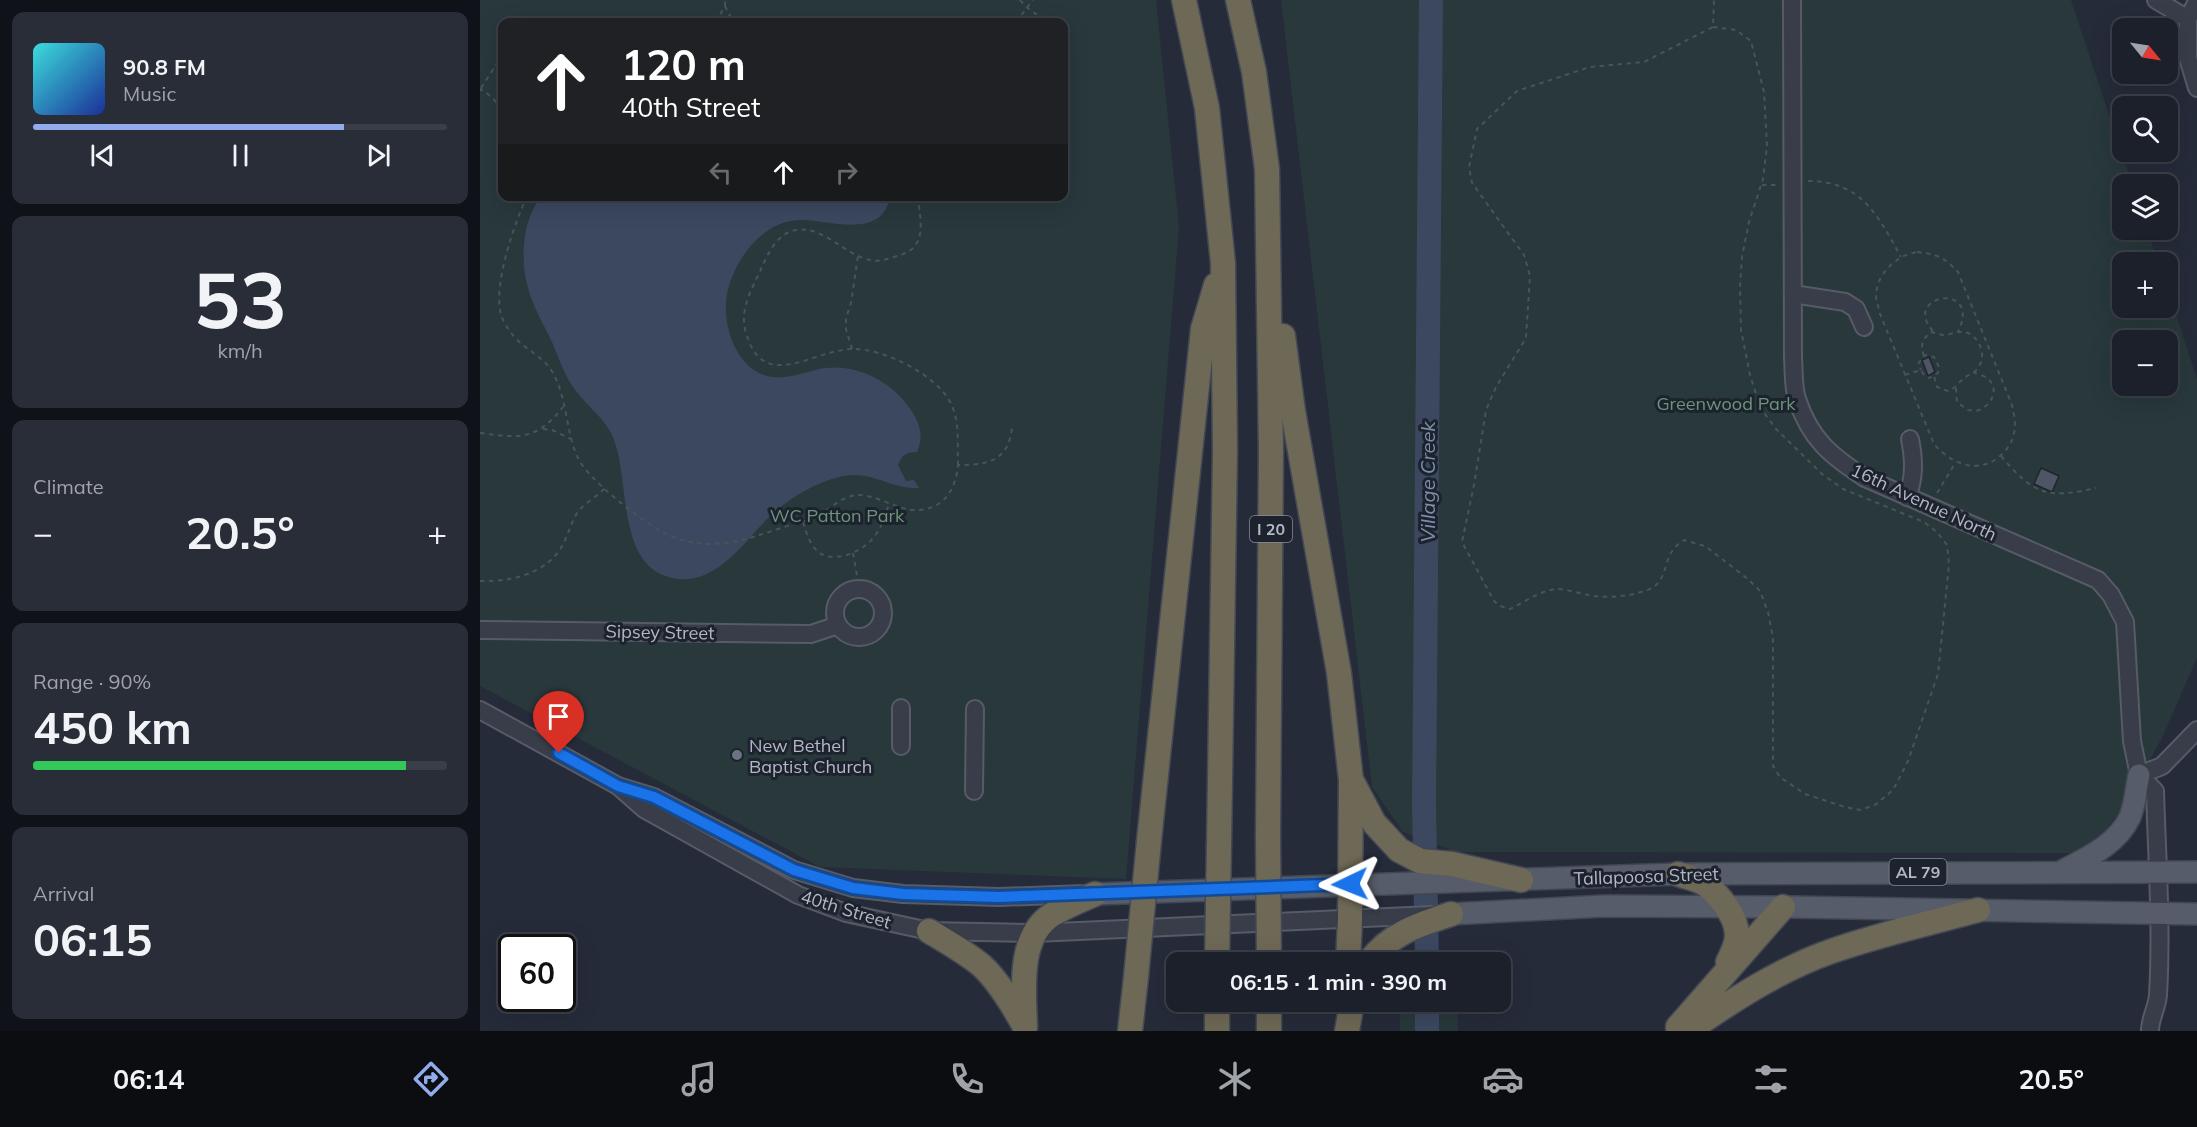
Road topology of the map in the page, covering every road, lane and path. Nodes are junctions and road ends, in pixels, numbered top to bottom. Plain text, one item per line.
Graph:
1 (725, 0) edge
2 (1020, 0) edge
3 (1034, 0) edge
4 (1238, 0) edge
5 (1714, 0) edge
6 (1792, 0) edge
7 (2156, 0) edge
8 (2197, 1) edge
9 (725, 6) junction
10 (1026, 7) junction
11 (1185, 8) edge
12 (718, 18) edge
13 (730, 18) edge
14 (1019, 18) edge
15 (1048, 18) edge
16 (2188, 19) junction
17 (1713, 27) junction
18 (498, 63) edge
19 (2197, 88) edge
20 (480, 89) edge
21 (498, 105) edge
22 (1792, 182) junction
23 (525, 201) edge
24 (918, 201) edge
25 (1268, 223) junction
26 (858, 256) junction
27 (1901, 257) junction
28 (1223, 263) junction
29 (1792, 294) junction
30 (1864, 327) dead end
31 (1934, 332) junction
32 (1958, 332) junction
33 (1987, 342) junction
34 (1980, 345) junction
35 (852, 349) junction
36 (1924, 356) junction
37 (1921, 370) junction
38 (1973, 372) junction
39 (1905, 375) junction
40 (1934, 376) junction
41 (1956, 388) junction
42 (564, 407) junction
43 (1012, 428) dead end
44 (543, 429) junction
45 (480, 433) edge
46 (1910, 438) dead end
47 (572, 439) junction
48 (2001, 456) junction
49 (1956, 462) junction
50 (958, 465) junction
51 (605, 488) junction
52 (2096, 488) dead end
53 (1907, 497) junction
54 (889, 504) junction
55 (1930, 508) junction
56 (803, 521) junction
57 (853, 553) junction
58 (856, 576) dead end
59 (480, 581) edge
60 (838, 625) dead end
61 (480, 630) edge
62 (901, 708) dead end
63 (975, 709) dead end
64 (480, 710) edge
65 (2196, 733) edge
66 (901, 746) dead end
67 (2139, 775) junction
68 (1351, 780) junction
69 (618, 786) junction
70 (974, 791) dead end
71 (2158, 871) junction
72 (2061, 872) junction
73 (2197, 872) edge
74 (1451, 873) junction
75 (1678, 874) junction
76 (1521, 880) joint
77 (1350, 884) junction
78 (1095, 894) junction
79 (1725, 906) junction
80 (1783, 907) junction
81 (1978, 910) junction
82 (1451, 914) joint
83 (2159, 914) junction
84 (2197, 914) edge
85 (1350, 919) junction
86 (1407, 922) junction
87 (929, 931) junction
88 (1035, 933) junction
89 (1217, 952) edge
90 (1269, 952) edge
91 (1348, 952) edge
92 (1379, 952) edge
93 (1719, 980) junction
94 (1217, 1012) edge
95 (1269, 1012) edge
96 (1346, 1012) edge
97 (1350, 1012) edge
98 (1026, 1028) edge
99 (1130, 1031) edge
100 (1217, 1031) edge
101 (1269, 1031) edge
102 (1346, 1031) edge
103 (1675, 1031) edge
104 (1688, 1031) edge
105 (2150, 1031) edge

1 - 9 path
2 - 10 path
3 - 10 path
4 - 25 highway, I 20
5 - 17 path
6 - 22 street, 16th Avenue North
7 - 16 street
8 - 16 street
9 - 12 path
9 - 13 path
10 - 14 path
10 - 15 path
11 - 28 highway, I 20
16 - 19 street
17 - 17 path
18 - 20 path
20 - 21 path
22 - 27 path
22 - 29 street, 16th Avenue North
23 - 42 path
24 - 26 path
25 - 68 highway
25 - 90 highway, I 20, bridge
26 - 35 path
26 - 35 path
27 - 33 path
27 - 39 path
28 - 89 highway, I 20, bridge
28 - 99 highway, bridge
29 - 30 street
29 - 53 street, 16th Avenue North
31 - 32 path
31 - 32 path
31 - 36 path
32 - 34 path
33 - 34 path
33 - 48 path
34 - 38 path
35 - 50 path
36 - 37 path
36 - 40 path
37 - 39 path
37 - 40 path
38 - 41 path
38 - 41 path
39 - 49 path
40 - 41 path
42 - 44 path
42 - 47 path
43 - 50 path
44 - 45 path
44 - 47 path
46 - 53 street
47 - 51 path
48 - 49 path
48 - 52 path
49 - 55 path
50 - 54 path
51 - 56 path
51 - 59 path
53 - 55 street, 16th Avenue North
54 - 56 path
54 - 57 path
55 - 67 street, 16th Avenue North
56 - 57 path
57 - 58 path
60 - 61 street, Sipsey Street
62 - 66 street
63 - 70 street
64 - 69 street
65 - 67 street
67 - 71 street, 16th Avenue North
67 - 72 main road
68 - 74 highway
68 - 77 highway
69 - 78 street, 40th Street
69 - 87 street, 40th Street
71 - 72 main road, Tallapoosa Street / AL 79
71 - 73 main road, Tallapoosa Street / AL 79
71 - 83 street, 16th Avenue North
72 - 75 main road, Tallapoosa Street / AL 79
74 - 76 highway
74 - 77 main road
75 - 76 main road, Tallapoosa Street / AL 79
75 - 79 highway
77 - 78 main road
77 - 85 highway
78 - 88 highway
79 - 80 main road, Tallapoosa Street / AL 79
79 - 82 main road, Tallapoosa Street / AL 79
79 - 93 highway
80 - 81 main road, Tallapoosa Street / AL 79
80 - 93 highway
81 - 83 main road, Tallapoosa Street / AL 79
81 - 104 highway
82 - 86 highway
83 - 84 main road, Tallapoosa Street / AL 79
83 - 105 street, 16th Avenue North
85 - 86 street
85 - 88 street, 40th Street
85 - 91 highway
86 - 92 highway
87 - 88 street, 40th Street
87 - 98 highway
88 - 98 highway
93 - 103 highway
94 - 100 highway
95 - 101 highway
96 - 102 highway
97 - 102 highway

